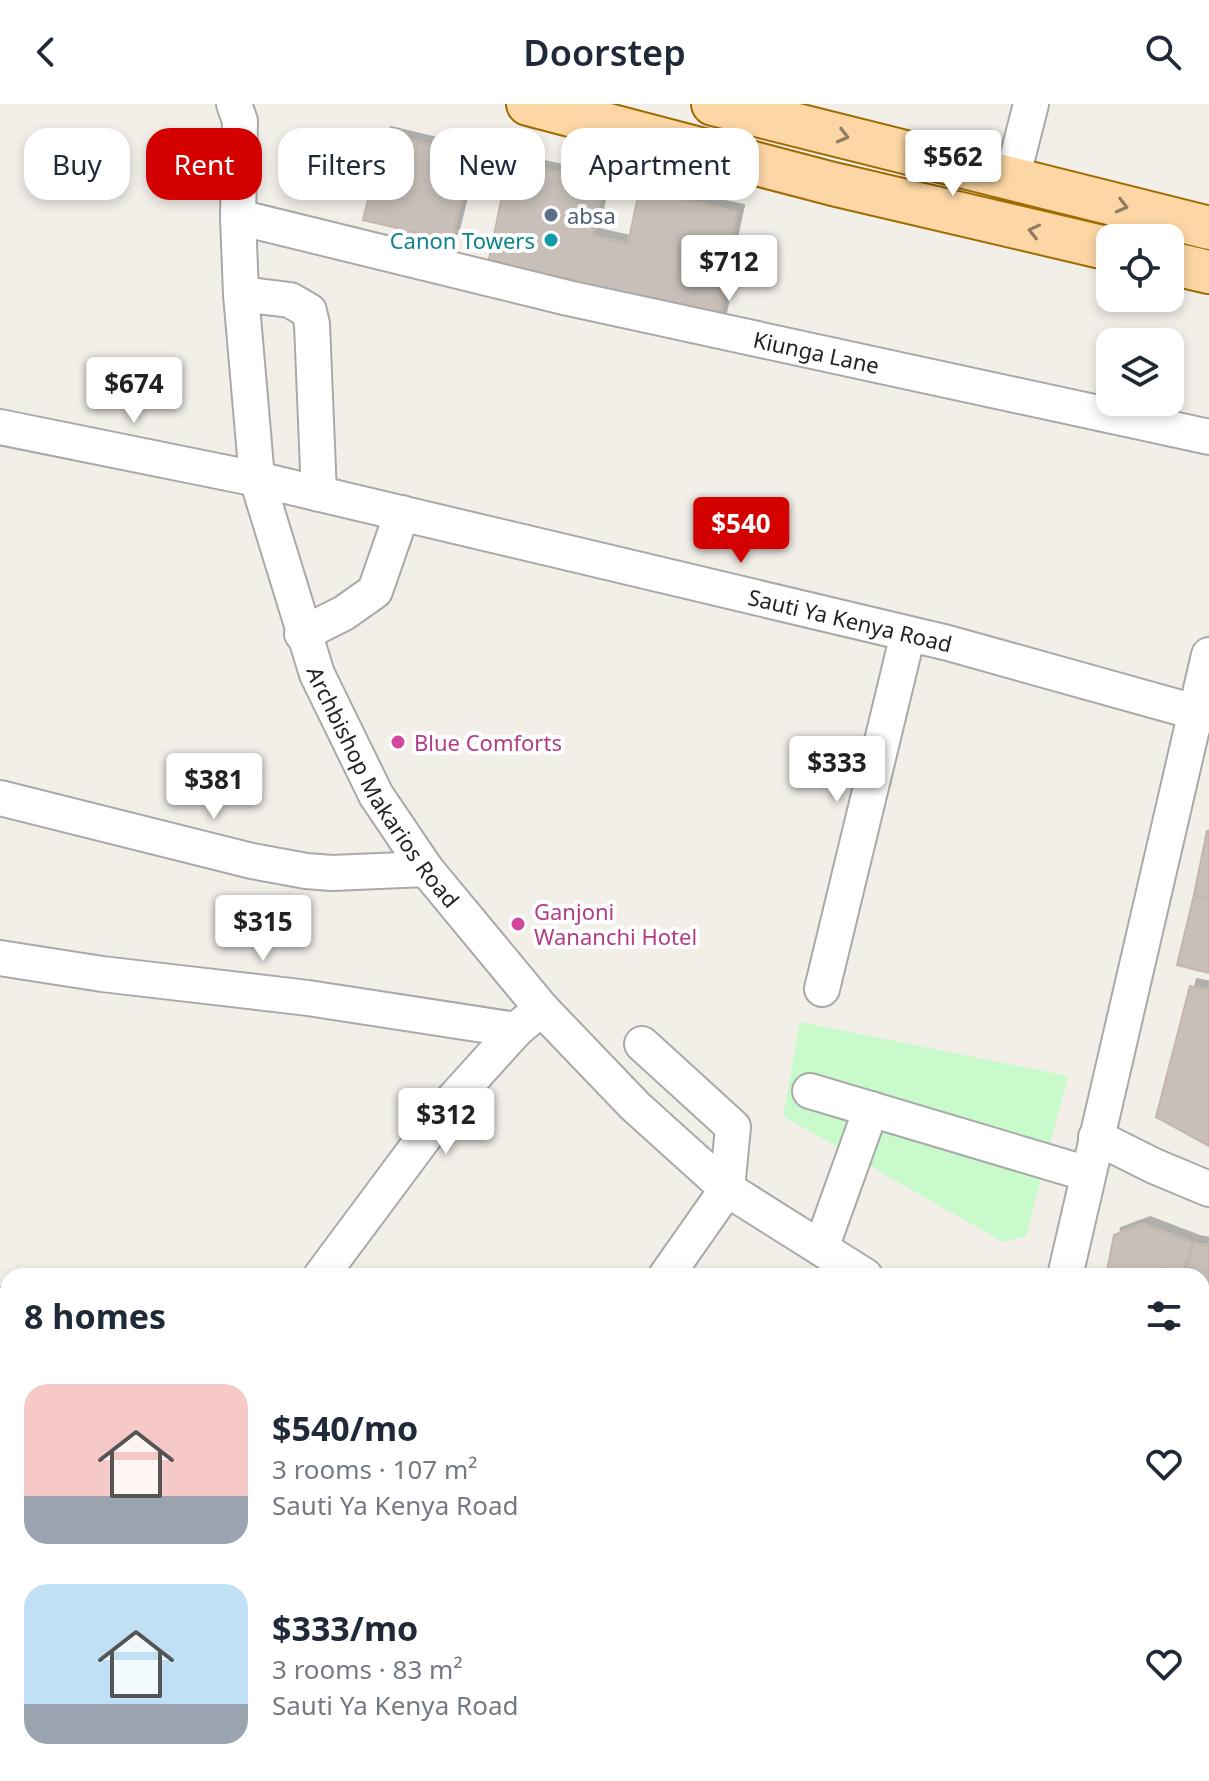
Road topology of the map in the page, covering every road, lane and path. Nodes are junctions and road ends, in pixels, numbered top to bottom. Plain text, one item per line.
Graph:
1 (528, 104) edge
2 (713, 104) edge
3 (1031, 104) edge
4 (241, 110) edge
5 (1012, 179) junction
6 (238, 217) junction
7 (1209, 228) edge
8 (1096, 246) edge
9 (1184, 266) edge
10 (1209, 272) edge
11 (241, 294) junction
12 (0, 427) edge
13 (1209, 437) edge
14 (257, 479) junction
15 (319, 494) junction
16 (402, 513) junction
17 (302, 634) junction
18 (908, 634) junction
19 (1209, 655) edge
20 (1203, 715) edge
21 (0, 798) edge
22 (426, 869) junction
23 (0, 958) edge
24 (822, 989) dead end
25 (542, 1009) junction
26 (516, 1030) junction
27 (642, 1044) dead end
28 (810, 1091) dead end
29 (871, 1109) junction
30 (1096, 1137) junction
31 (1088, 1174) junction
32 (727, 1189) junction
33 (1209, 1189) edge
34 (821, 1248) junction
35 (327, 1268) edge
36 (672, 1268) edge
37 (852, 1268) edge
38 (1067, 1268) edge

8 -> 1 main road
2 -> 5 main road
3 - 5 street
4 - 6 street, Archbishop Makarios Road
5 -> 7 main road
6 - 11 street, Archbishop Makarios Road
6 - 13 street, Kiunga Lane
9 - 10 main road
11 - 14 street, Archbishop Makarios Road
11 - 15 street
12 - 14 street, Sauti Ya Kenya Road
14 - 15 street, Sauti Ya Kenya Road
14 - 17 street, Archbishop Makarios Road
15 - 16 street, Sauti Ya Kenya Road
16 - 17 street
16 - 18 street, Sauti Ya Kenya Road
17 - 22 street, Archbishop Makarios Road
18 - 20 street, Sauti Ya Kenya Road
18 - 24 street
19 - 20 street
20 - 30 street
21 - 22 street
22 - 25 street, Archbishop Makarios Road
23 - 26 street
25 - 26 street
25 - 32 street, Archbishop Makarios Road
26 - 35 street
27 - 32 street
28 - 29 street
29 - 31 street
29 - 34 street
30 - 31 street
30 - 33 street
31 - 38 street
32 - 34 street, Archbishop Makarios Road
32 - 36 street
34 - 37 street, Archbishop Makarios Road

